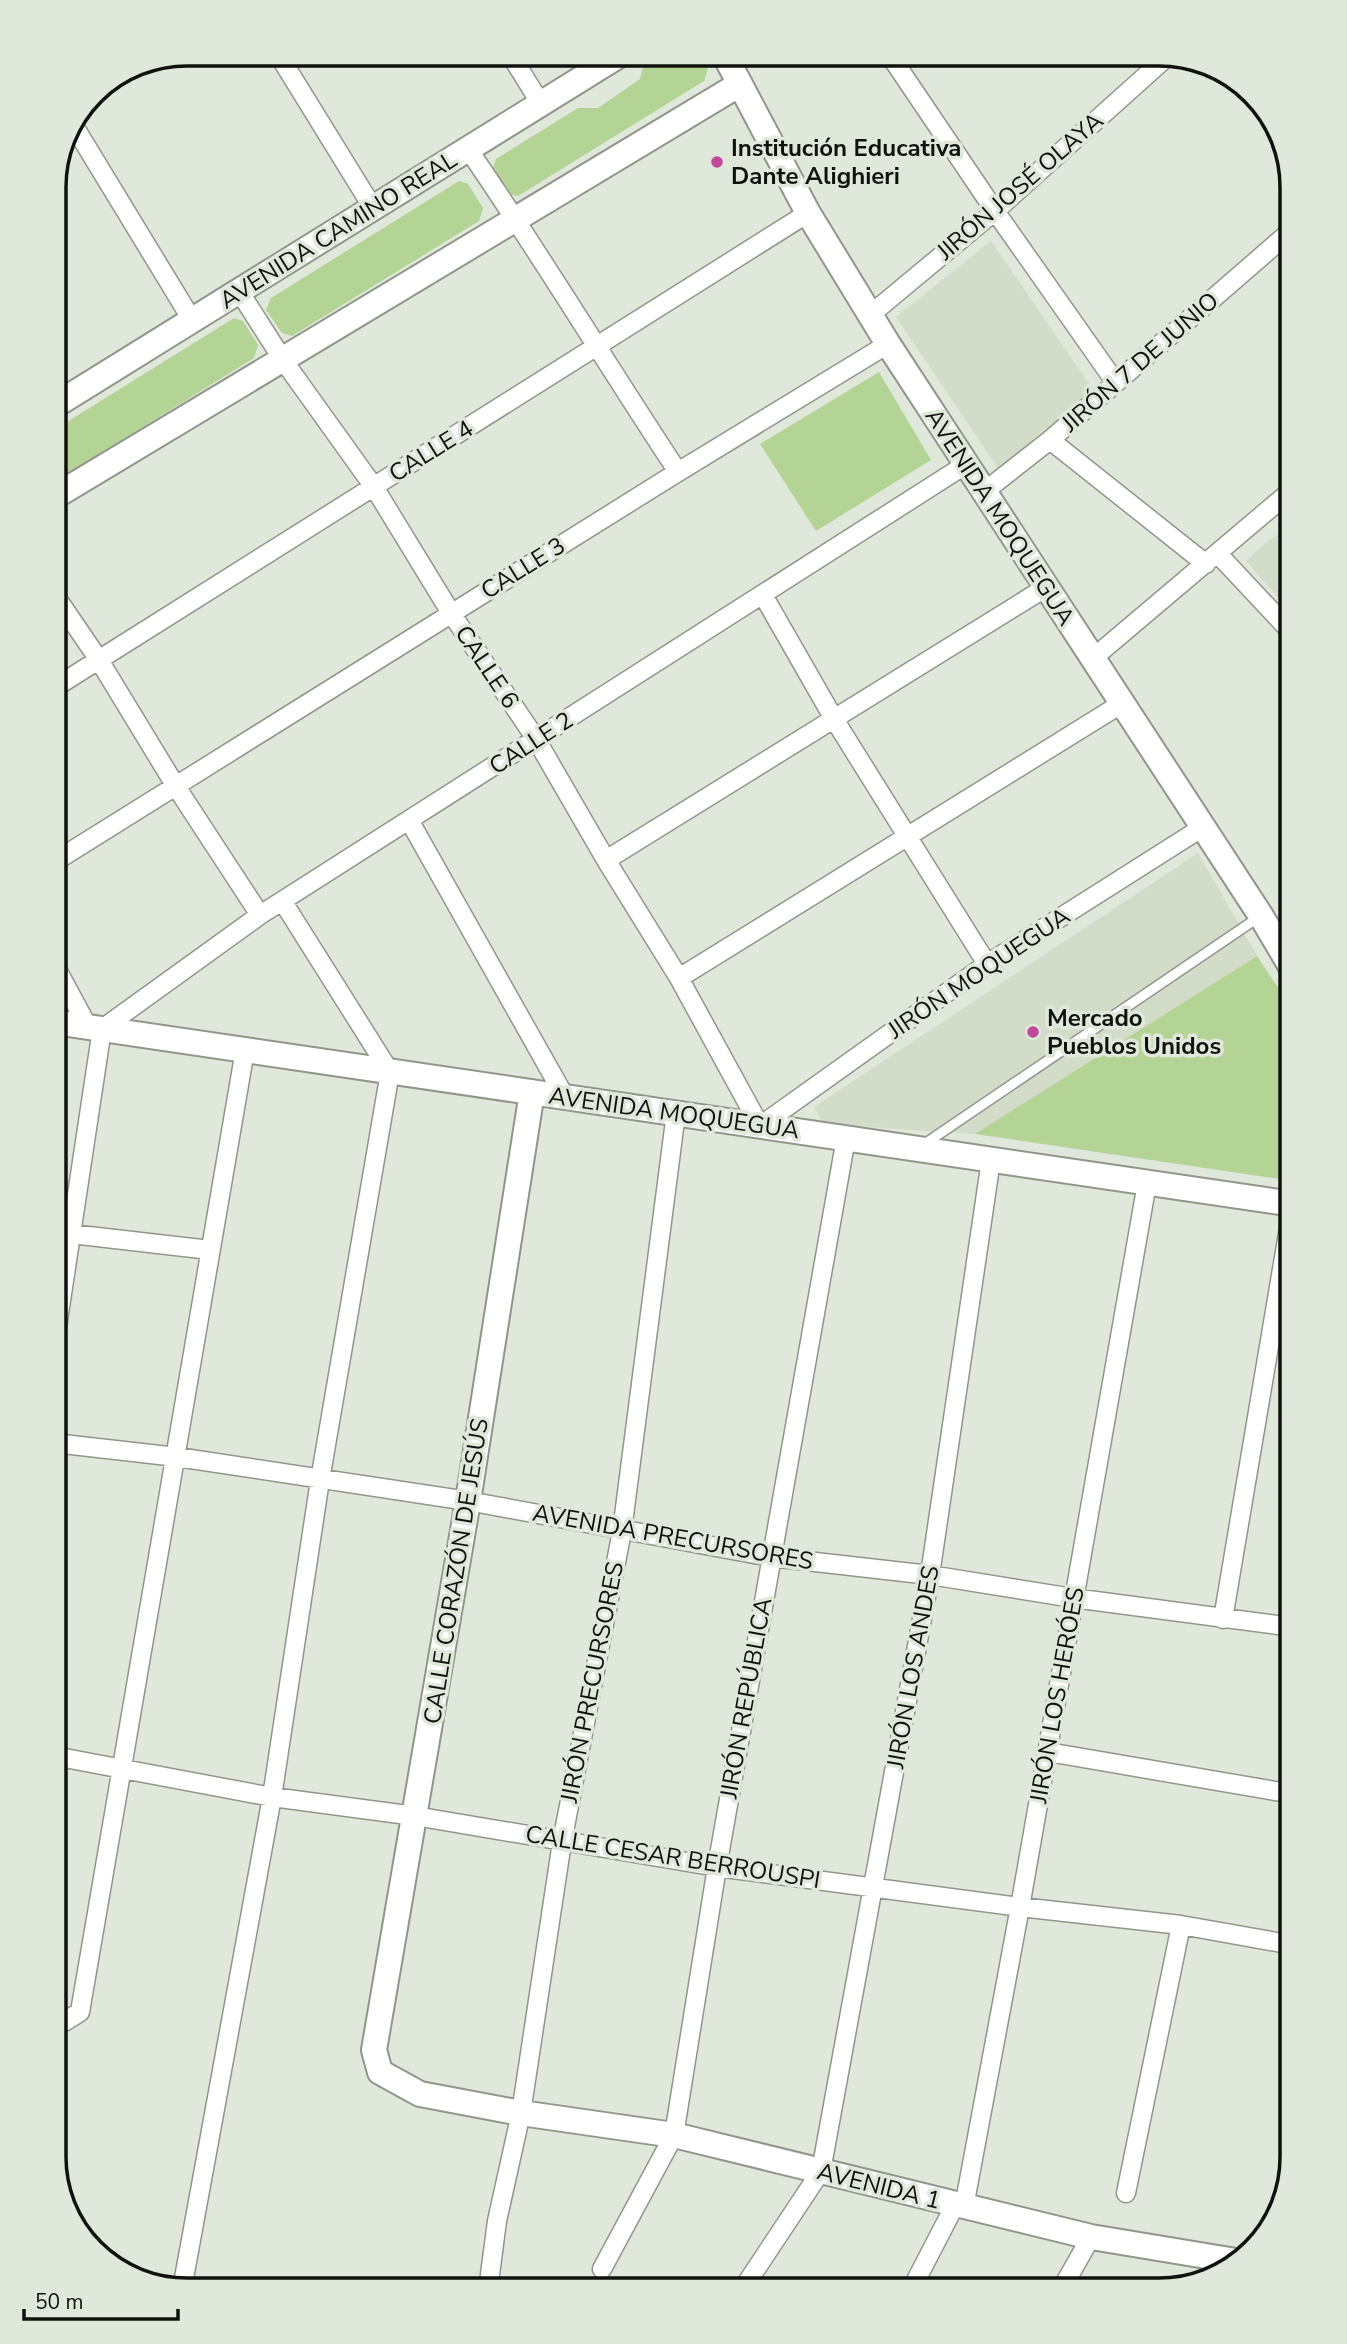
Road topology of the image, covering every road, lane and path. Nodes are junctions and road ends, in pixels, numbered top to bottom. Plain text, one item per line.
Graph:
1 (285, 66) edge
2 (518, 66) edge
3 (601, 66) edge
4 (731, 67) edge
5 (898, 67) edge
6 (1155, 67) edge
7 (740, 84) junction
8 (541, 104) junction
9 (79, 134) edge
10 (468, 149) junction
11 (373, 208) junction
12 (995, 211) junction
13 (808, 213) junction
14 (516, 219) junction
15 (1280, 240) edge
16 (239, 291) junction
17 (870, 315) junction
18 (192, 320) junction
19 (888, 344) junction
20 (595, 347) junction
21 (283, 360) junction
22 (1116, 383) junction
23 (67, 398) edge
24 (1050, 440) junction
25 (965, 465) junction
26 (678, 471) junction
27 (374, 487) junction
28 (67, 489) edge
29 (985, 491) junction
30 (1280, 500) edge
31 (1212, 559) junction
32 (1045, 588) junction
33 (763, 595) junction
34 (67, 613) edge
35 (451, 613) junction
36 (1280, 622) edge
37 (1093, 659) junction
38 (99, 660) junction
39 (67, 680) edge
40 (1121, 704) junction
41 (834, 719) junction
42 (536, 739) junction
43 (175, 785) junction
44 (409, 820) junction
45 (1203, 827) junction
46 (908, 837) junction
47 (67, 854) edge
48 (606, 860) junction
49 (283, 902) junction
50 (260, 915) junction
51 (1261, 916) junction
52 (1280, 948) edge
53 (988, 964) junction
54 (679, 978) junction
55 (67, 984) edge
56 (67, 1024) edge
57 (95, 1028) junction
58 (245, 1050) junction
59 (390, 1072) junction
60 (532, 1092) junction
61 (565, 1097) junction
62 (676, 1114) junction
63 (760, 1126) junction
64 (846, 1138) junction
65 (916, 1149) junction
66 (991, 1160) junction
67 (1147, 1182) junction
68 (1280, 1202) edge
69 (66, 1205) edge
70 (66, 1234) edge
71 (210, 1250) junction
72 (1280, 1281) edge
73 (66, 1444) edge
74 (177, 1457) junction
75 (320, 1480) junction
76 (468, 1501) junction
77 (621, 1531) junction
78 (771, 1557) junction
79 (930, 1575) junction
80 (1073, 1598) junction
81 (1223, 1619) junction
82 (1280, 1626) edge
83 (1048, 1752) junction
84 (66, 1758) edge
85 (121, 1769) junction
86 (1280, 1792) edge
87 (272, 1797) junction
88 (415, 1816) junction
89 (562, 1842) junction
90 (717, 1867) junction
91 (873, 1886) junction
92 (1020, 1907) junction
93 (1181, 1925) junction
94 (1280, 1943) edge
95 (66, 2021) edge
96 (374, 2050) joint
97 (521, 2113) junction
98 (674, 2135) junction
99 (821, 2171) junction
100 (1126, 2193) dead end
101 (959, 2206) junction
102 (1091, 2237) junction
103 (1224, 2259) edge
104 (602, 2269) dead end
105 (184, 2277) edge
106 (490, 2277) edge
107 (750, 2278) edge
108 (918, 2278) edge
109 (1068, 2278) edge

1 - 11 street
2 - 8 street
3 - 8 street, AVENIDA CAMINO REAL
4 - 7 street, AVENIDA MOQUEGUA
5 - 12 street
6 - 12 street, JIRÓN JOSÉ OLAYA
7 - 13 street, AVENIDA MOQUEGUA
7 - 14 street
8 - 10 street, AVENIDA CAMINO REAL
9 - 18 street
10 - 11 street, AVENIDA CAMINO REAL
10 - 14 street
11 - 16 street, AVENIDA CAMINO REAL
12 - 17 street, JIRÓN JOSÉ OLAYA
12 - 22 street
13 - 17 street, AVENIDA MOQUEGUA
13 - 20 street, CALLE 4
14 - 20 street
14 - 21 street
15 - 22 street, JIRÓN 7 DE JUNIO
16 - 18 street, AVENIDA CAMINO REAL
16 - 21 street, CALLE 6
17 - 19 street, AVENIDA MOQUEGUA
18 - 23 street, AVENIDA CAMINO REAL
19 - 25 street, AVENIDA MOQUEGUA
19 - 26 street, CALLE 3
20 - 26 street
20 - 27 street, CALLE 4
21 - 27 street, CALLE 6
21 - 28 street
22 - 24 street, JIRÓN 7 DE JUNIO
24 - 29 street, JIRÓN 7 DE JUNIO
24 - 31 street
25 - 29 street, AVENIDA MOQUEGUA
25 - 33 street, CALLE 2
26 - 35 street, CALLE 3
27 - 35 street, CALLE 6
27 - 38 street, CALLE 4
29 - 32 street, AVENIDA MOQUEGUA
30 - 31 street
31 - 36 street
31 - 37 street
32 - 37 street, AVENIDA MOQUEGUA
32 - 41 street
33 - 41 street
33 - 42 street, CALLE 2
34 - 38 street
35 - 42 street, CALLE 6
35 - 43 street, CALLE 3
37 - 40 street, AVENIDA MOQUEGUA
38 - 39 street, CALLE 4
38 - 43 street
40 - 45 street, AVENIDA MOQUEGUA
40 - 46 street
41 - 46 street
41 - 48 street
42 - 44 street, CALLE 2
42 - 48 street, CALLE 6
43 - 47 street, CALLE 3
43 - 50 street
44 - 49 street, CALLE 2
44 - 61 street
45 - 51 street, AVENIDA MOQUEGUA
45 - 53 street, JIRÓN MOQUEGUA
46 - 53 street
46 - 54 street
48 - 54 street, CALLE 6
49 - 50 street, CALLE 2
49 - 59 street
50 - 57 street, CALLE 2
51 - 52 street, AVENIDA MOQUEGUA
51 - 65 lane
53 - 63 street, JIRÓN MOQUEGUA
54 - 63 street, CALLE 6
55 - 57 street
56 - 57 street, AVENIDA MOQUEGUA
57 - 58 street, AVENIDA MOQUEGUA
57 - 69 street
58 - 59 street, AVENIDA MOQUEGUA
58 - 71 street
59 - 60 street, AVENIDA MOQUEGUA
59 - 75 street
60 - 61 street, AVENIDA MOQUEGUA
60 - 76 street, CALLE CORAZÓN DE JESÚS
61 - 62 street, AVENIDA MOQUEGUA
62 - 63 street, AVENIDA MOQUEGUA
62 - 77 street, JIRÓN PRECURSORES
63 - 64 street, AVENIDA MOQUEGUA
64 - 65 street, AVENIDA MOQUEGUA
64 - 78 street, JIRÓN REPÚBLICA
65 - 66 street, AVENIDA MOQUEGUA
66 - 67 street, AVENIDA MOQUEGUA
66 - 79 street, JIRÓN LOS ANDES
67 - 68 street, AVENIDA MOQUEGUA
67 - 80 street, JIRÓN LOS HERÓES
70 - 71 street
71 - 74 street
72 - 81 street
73 - 74 street, AVENIDA PRECURSORES
74 - 75 street, AVENIDA PRECURSORES
74 - 85 street
75 - 76 street, AVENIDA PRECURSORES
75 - 87 street
76 - 77 street, AVENIDA PRECURSORES
76 - 88 street, CALLE CORAZÓN DE JESÚS
77 - 78 street, AVENIDA PRECURSORES
77 - 89 street, JIRÓN PRECURSORES
78 - 79 street, AVENIDA PRECURSORES
78 - 90 street, JIRÓN REPÚBLICA
79 - 80 street, AVENIDA PRECURSORES
79 - 91 street, JIRÓN LOS ANDES
80 - 81 street, AVENIDA PRECURSORES
80 - 83 street, JIRÓN LOS HERÓES
81 - 82 street, AVENIDA PRECURSORES
83 - 86 street
83 - 92 street, JIRÓN LOS HERÓES
84 - 85 street, CALLE CESAR BERROUSPI
85 - 87 street, CALLE CESAR BERROUSPI
85 - 95 street
87 - 88 street, CALLE CESAR BERROUSPI
87 - 105 street
88 - 89 street, CALLE CESAR BERROUSPI
88 - 96 street, CALLE CORAZÓN DE JESÚS
89 - 90 street, CALLE CESAR BERROUSPI
89 - 97 street, JIRÓN PRECURSORES
90 - 91 street, CALLE CESAR BERROUSPI
90 - 98 street, JIRÓN REPÚBLICA
91 - 92 street, CALLE CESAR BERROUSPI
91 - 99 street, JIRÓN LOS ANDES
92 - 93 street, CALLE CESAR BERROUSPI
92 - 101 street, JIRÓN LOS HERÓES
93 - 94 street, CALLE CESAR BERROUSPI
93 - 100 street
96 - 97 street, AVENIDA 1
97 - 98 street, AVENIDA 1
97 - 106 street, JIRÓN PRECURSORES
98 - 99 street, AVENIDA 1
98 - 104 street, JIRÓN REPÚBLICA
99 - 101 street, AVENIDA 1
99 - 107 street
101 - 102 street, AVENIDA 1
101 - 108 street, JIRÓN LOS HERÓES
102 - 103 street, AVENIDA 1
102 - 109 street

